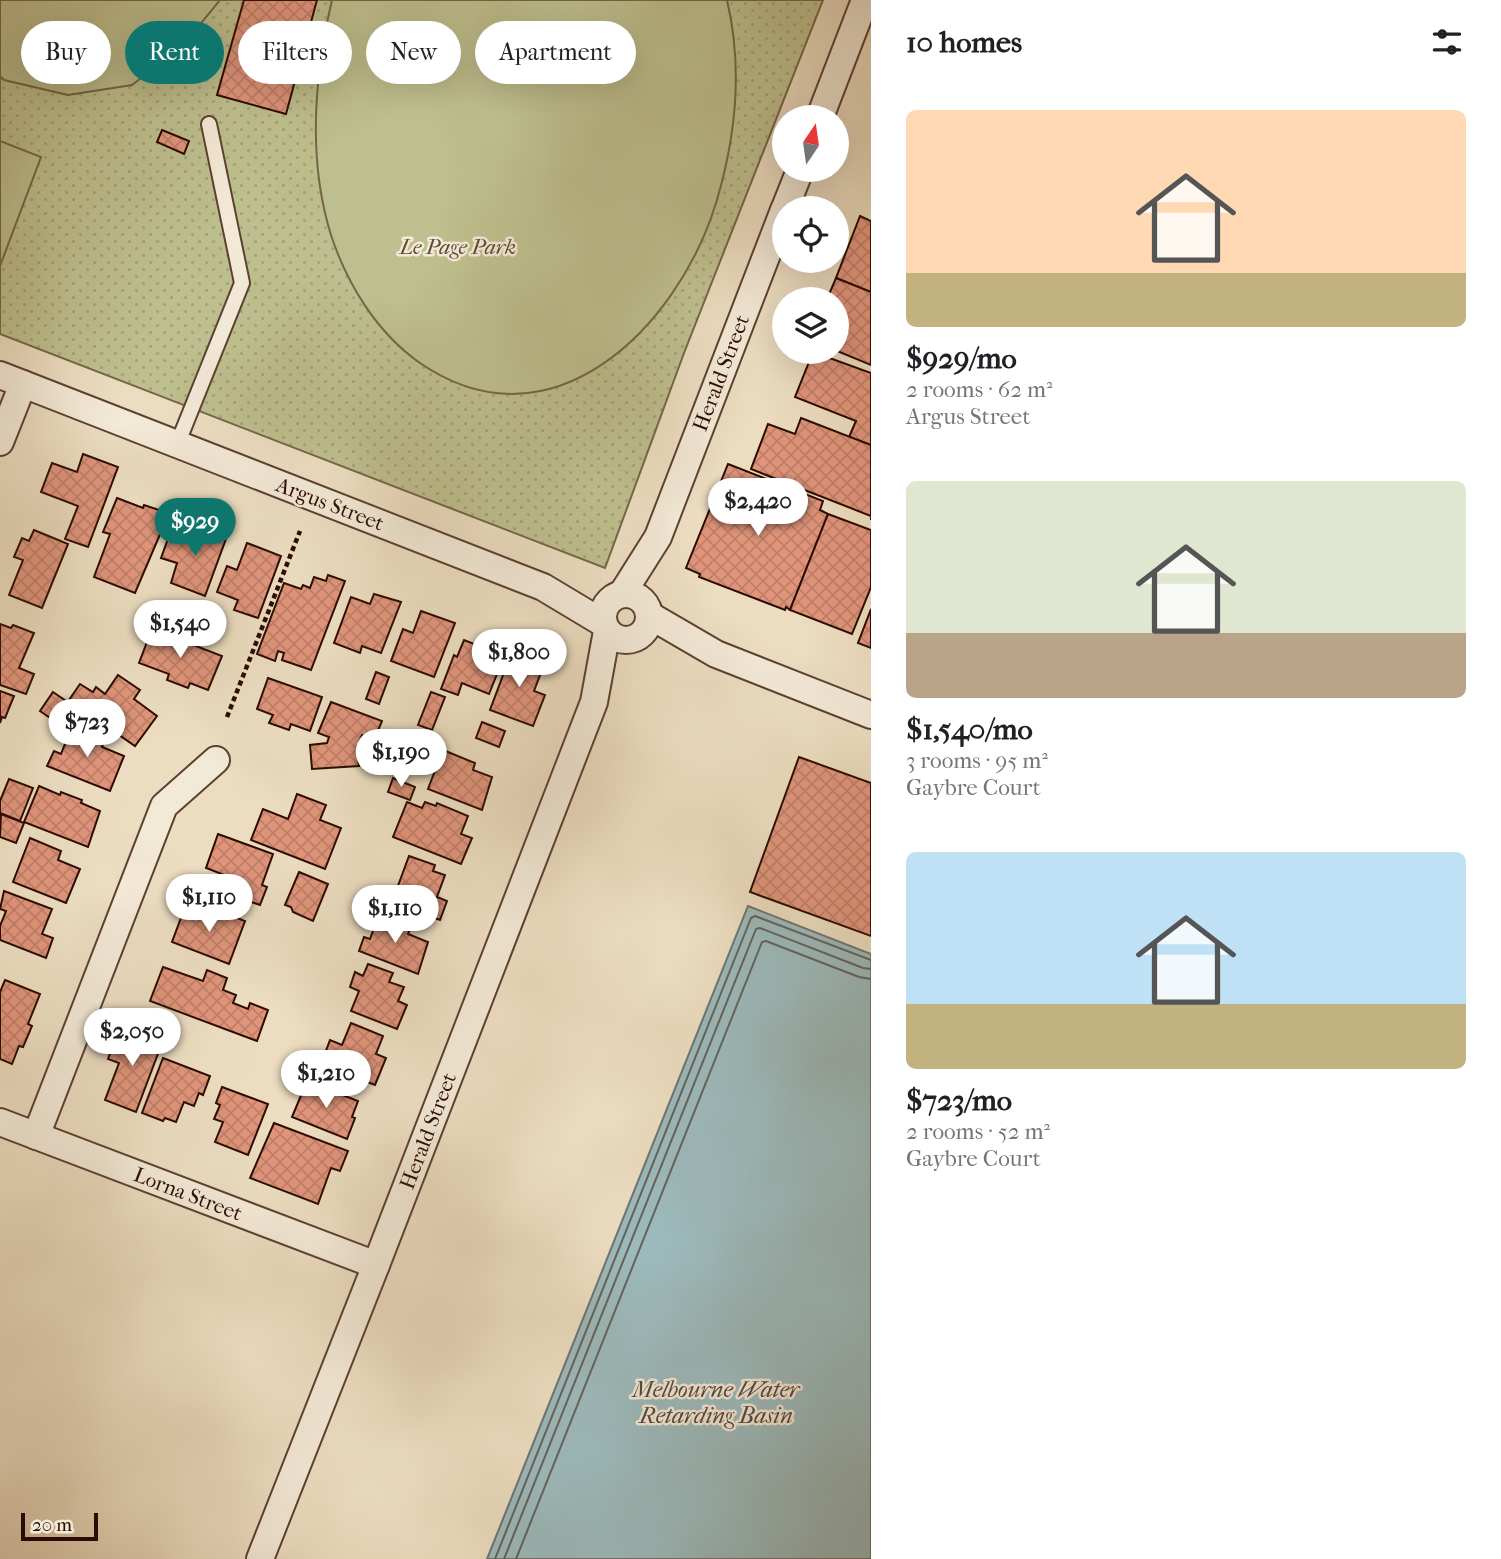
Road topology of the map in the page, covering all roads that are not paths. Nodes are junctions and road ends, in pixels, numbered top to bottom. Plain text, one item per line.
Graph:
1 (865, 0) edge
2 (825, 105) edge
3 (209, 124) dead end
4 (772, 240) edge
5 (11, 379) edge
6 (0, 442) edge
7 (177, 444) junction
8 (626, 618) junction
9 (871, 715) edge
10 (216, 760) dead end
11 (0, 1122) edge
12 (36, 1136) junction
13 (376, 1265) junction
14 (260, 1559) edge

1 - 2 street
3 - 7 lane
4 - 8 street, Herald Street
5 - 6 street
5 - 7 street, Argus Street
7 - 8 street, Argus Street
8 - 9 street, Argus Street
8 - 13 street, Herald Street
10 - 12 street
11 - 12 street, Lorna Street
12 - 13 street, Lorna Street
13 - 14 street, Herald Street

